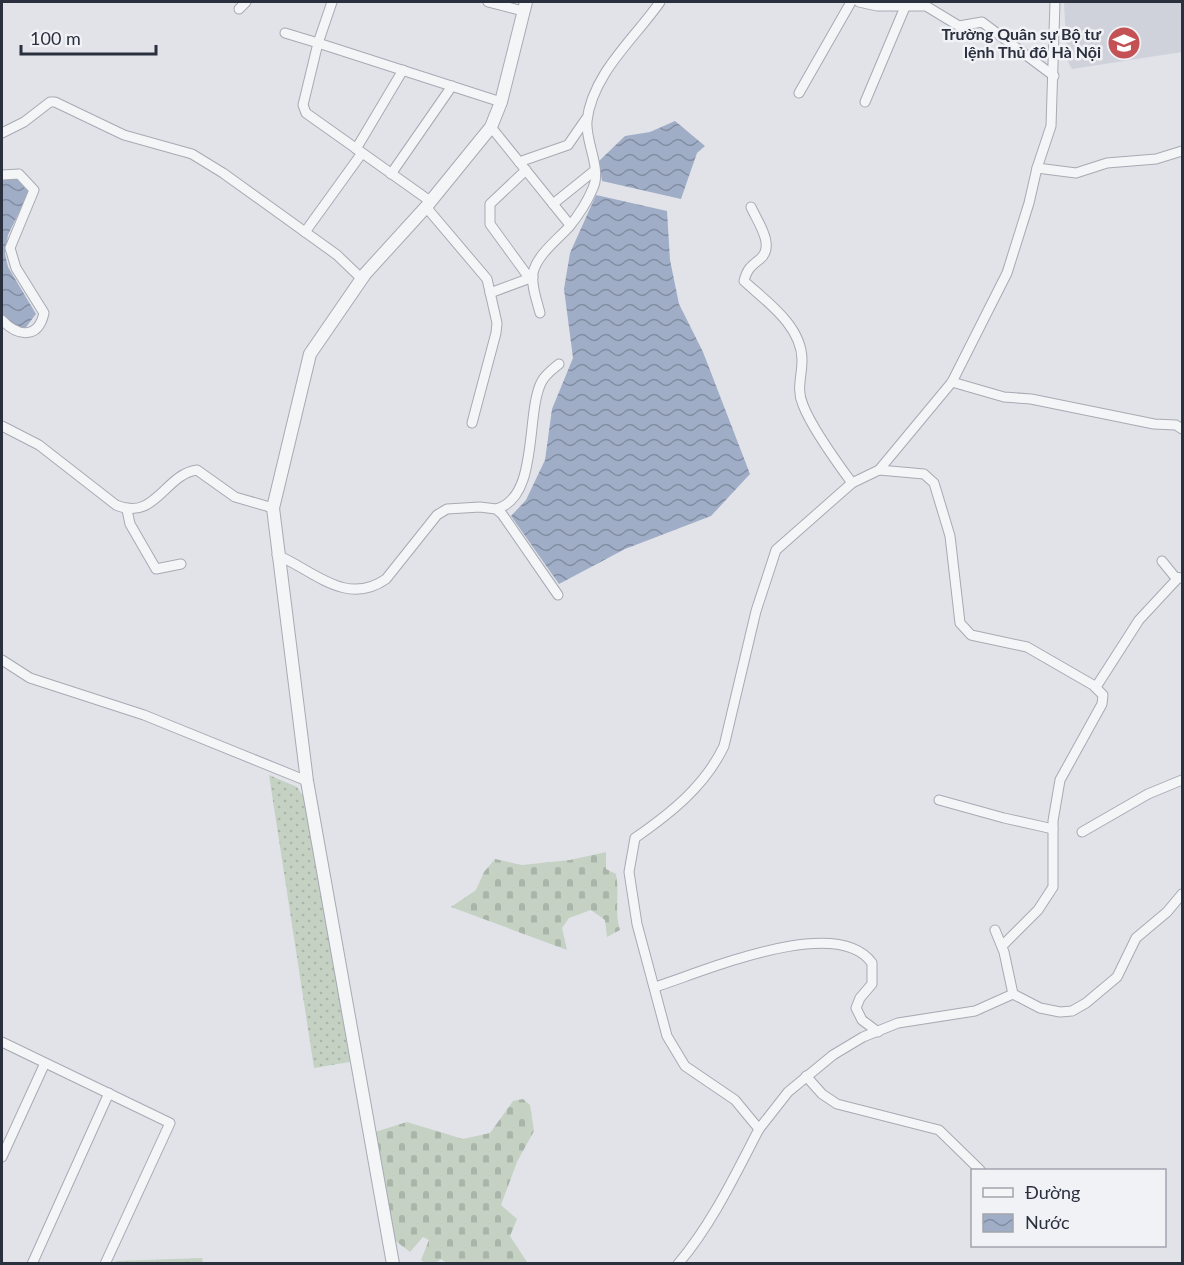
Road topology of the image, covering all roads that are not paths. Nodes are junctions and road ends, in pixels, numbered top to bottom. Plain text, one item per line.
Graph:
1 (332, 2) edge
2 (488, 2) edge
3 (660, 2) edge
4 (851, 2) edge
5 (859, 2) edge
6 (1054, 2) edge
7 (524, 6) edge
8 (905, 7) junction
9 (285, 33) dead end
10 (318, 43) junction
11 (403, 70) junction
12 (1054, 76) junction
13 (452, 86) junction
14 (799, 93) dead end
15 (501, 102) junction
16 (865, 102) dead end
17 (587, 117) junction
18 (491, 127) junction
19 (2, 133) edge
20 (359, 151) junction
21 (1182, 151) edge
22 (519, 162) junction
23 (1036, 168) junction
24 (526, 170) junction
25 (594, 171) junction
26 (391, 174) junction
27 (2, 175) edge
28 (428, 204) junction
29 (553, 204) junction
30 (751, 207) dead end
31 (570, 225) junction
32 (305, 232) junction
33 (531, 278) junction
34 (362, 279) junction
35 (490, 293) junction
36 (540, 314) dead end
37 (2, 320) edge
38 (559, 364) dead end
39 (952, 382) junction
40 (472, 423) dead end
41 (2, 426) edge
42 (1182, 429) edge
43 (879, 470) junction
44 (852, 483) junction
45 (273, 508) junction
46 (496, 508) junction
47 (127, 510) junction
48 (277, 555) junction
49 (1162, 561) dead end
50 (181, 564) dead end
51 (1180, 578) edge
52 (558, 595) dead end
53 (2, 660) edge
54 (1096, 687) junction
55 (1182, 780) edge
56 (307, 781) junction
57 (939, 800) dead end
58 (1053, 829) junction
59 (1082, 832) dead end
60 (1182, 894) edge
61 (995, 930) dead end
62 (1002, 946) junction
63 (655, 987) junction
64 (1012, 994) junction
65 (878, 1032) junction
66 (2, 1042) edge
67 (45, 1063) junction
68 (806, 1076) junction
69 (108, 1094) junction
70 (759, 1129) junction
71 (2, 1157) edge
72 (979, 1169) edge
73 (32, 1263) edge
74 (105, 1263) edge
75 (393, 1263) edge
76 (678, 1263) edge

1 - 10 street
2 - 7 street
3 - 17 street
4 - 14 street
5 - 8 street
6 - 12 street
7 - 15 street
8 - 12 street
8 - 16 street
9 - 10 street
10 - 11 street
10 - 20 street
11 - 13 street
11 - 20 street
12 - 23 street
13 - 15 street
13 - 26 street
15 - 18 street
17 - 22 street
17 - 25 street
18 - 22 street
18 - 28 street
19 - 32 street
20 - 26 street
20 - 32 street
21 - 23 street
22 - 24 street
23 - 39 street
24 - 29 street
24 - 33 street
25 - 29 street
25 - 31 street
26 - 28 street
27 - 37 street
28 - 34 street
28 - 35 street
29 - 31 street
30 - 44 street
31 - 33 street
32 - 34 street
33 - 35 street
33 - 36 street
34 - 45 street
35 - 40 street
38 - 46 street
39 - 42 street
39 - 43 street
41 - 47 street
43 - 44 street
43 - 54 street
44 - 63 street
45 - 47 street
45 - 48 street
46 - 48 street
46 - 52 street
47 - 50 street
48 - 56 street
49 - 51 street
51 - 54 street
53 - 56 street
54 - 58 street
55 - 59 street
56 - 75 street
57 - 58 street
58 - 62 street
60 - 64 street
61 - 62 street
62 - 64 street
63 - 65 street
63 - 70 street
64 - 65 street
65 - 68 street
66 - 67 street
67 - 69 street
67 - 71 street
68 - 70 street
68 - 72 street
69 - 73 street
69 - 74 street
70 - 76 street

